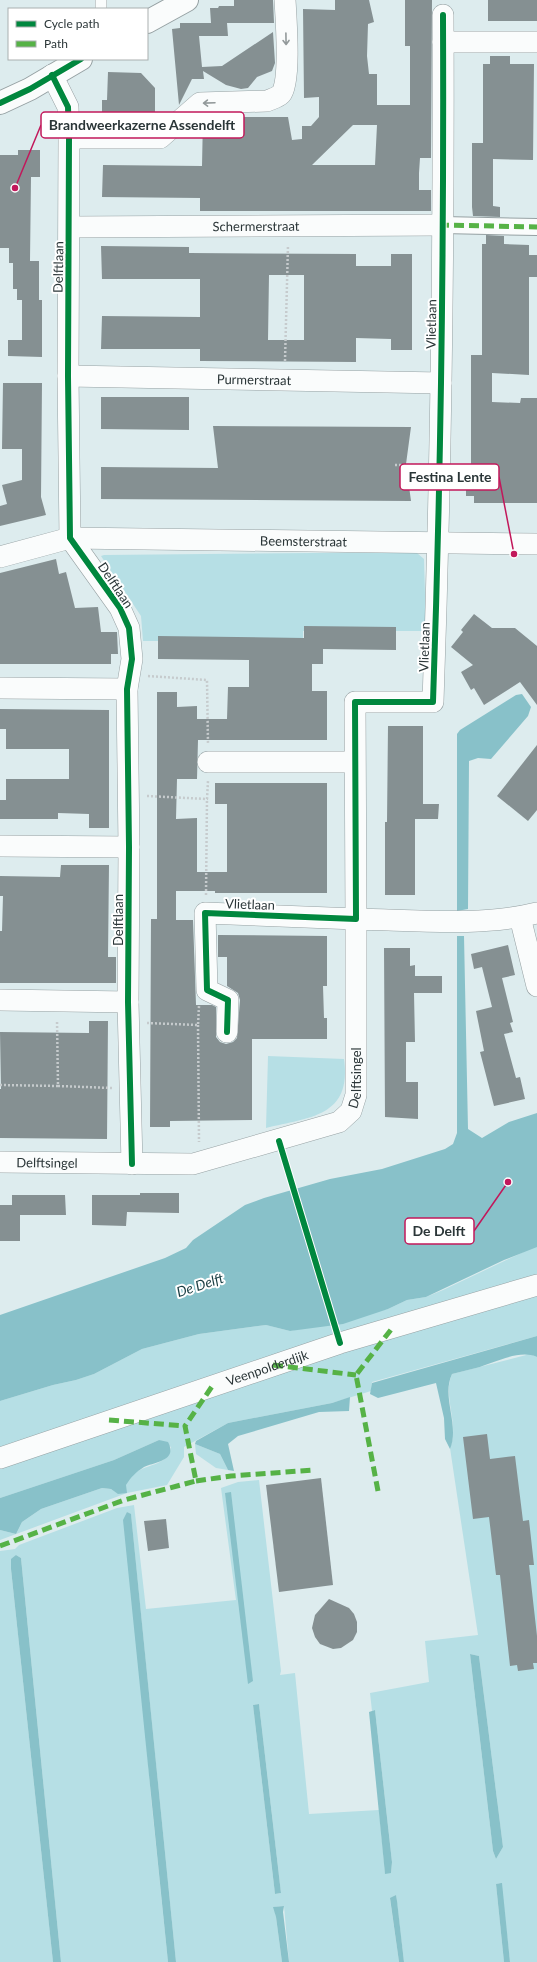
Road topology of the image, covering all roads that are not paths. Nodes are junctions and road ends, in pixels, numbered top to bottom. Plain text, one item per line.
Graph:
1 (187, 0) edge
2 (285, 0) edge
3 (443, 15) dead end
4 (148, 21) edge
5 (443, 42) junction
6 (537, 42) edge
7 (79, 60) edge
8 (52, 75) junction
9 (0, 103) edge
10 (69, 138) junction
11 (443, 226) junction
12 (70, 227) junction
13 (537, 228) edge
14 (68, 376) junction
15 (441, 383) junction
16 (70, 538) junction
17 (438, 542) junction
18 (537, 544) edge
19 (0, 557) edge
20 (128, 682) junction
21 (0, 688) edge
22 (208, 762) road end
23 (354, 762) junction
24 (0, 846) edge
25 (129, 847) junction
26 (528, 915) edge
27 (356, 919) junction
28 (537, 986) edge
29 (0, 1000) edge
30 (128, 1002) junction
31 (227, 1032) dead end
32 (0, 1162) edge
33 (132, 1164) junction
34 (537, 1285) edge
35 (0, 1458) edge

1 - 4 street
2 -> 10 street
3 - 5 street, Vlietlaan
5 - 6 street
5 - 11 street, Vlietlaan
7 - 8 street
8 - 9 street
8 - 10 street, Delftlaan
10 - 12 street, Delftlaan
11 - 12 street, Schermerstraat
11 - 13 street
11 - 15 street, Vlietlaan
12 - 14 street, Delftlaan
14 - 15 street, Purmerstraat
14 - 16 street, Delftlaan
15 - 17 street, Vlietlaan
16 - 17 street, Beemsterstraat
16 - 19 street
16 - 20 street, Delftlaan
17 - 18 street, Beemsterstraat
17 - 23 street, Vlietlaan
20 - 21 street
20 - 25 street, Delftlaan
22 - 23 street
23 - 27 street, Vlietlaan
24 - 25 street
25 - 30 street, Delftlaan
26 - 27 street
26 - 28 street
27 - 31 street, Vlietlaan
27 - 33 street, Delftsingel
29 - 30 street
30 - 33 street, Delftlaan
32 - 33 street, Delftsingel
34 - 35 street, Veenpolderdijk

